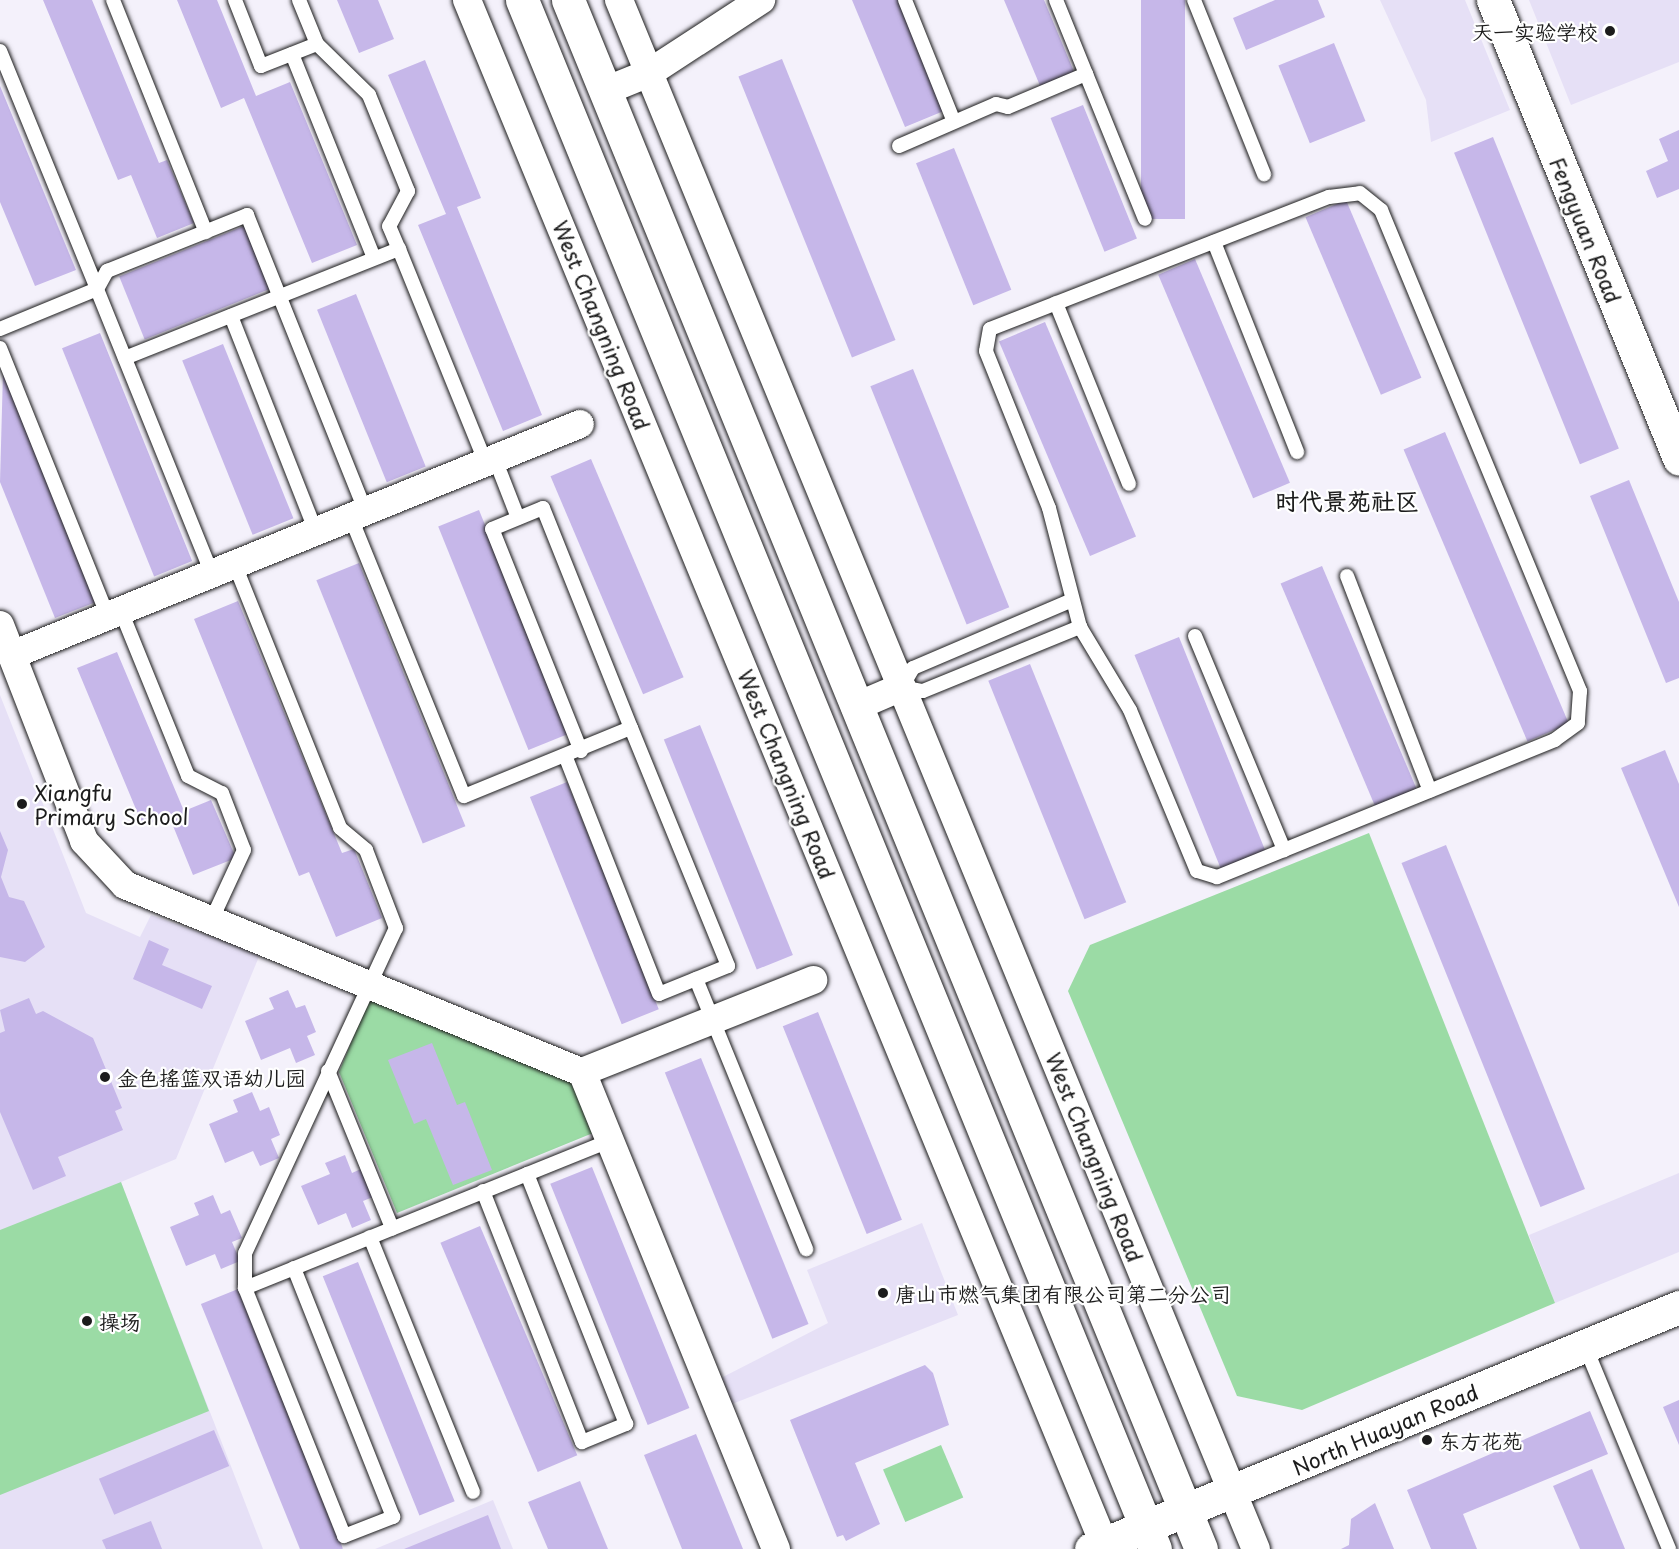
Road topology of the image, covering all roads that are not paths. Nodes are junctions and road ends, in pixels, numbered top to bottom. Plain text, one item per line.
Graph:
1 (113, 0) edge
2 (235, 0) edge
3 (299, 0) edge
4 (467, 0) edge
5 (522, 0) edge
6 (568, 0) edge
7 (619, 0) edge
8 (761, 0) edge
9 (905, 0) edge
10 (1056, 0) edge
11 (1194, 0) edge
12 (1493, 0) edge
13 (317, 44) junction
14 (0, 51) edge
15 (292, 54) junction
16 (649, 73) junction
17 (1086, 74) junction
18 (605, 91) junction
19 (954, 122) junction
20 (899, 146) dead end
21 (1264, 174) dead end
22 (1145, 219) dead end
23 (206, 232) junction
24 (1214, 242) junction
25 (399, 249) junction
26 (374, 258) junction
27 (96, 289) junction
28 (280, 296) junction
29 (1056, 303) junction
30 (231, 316) junction
31 (0, 329) edge
32 (0, 348) edge
33 (125, 358) junction
34 (580, 424) dead end
35 (1297, 452) dead end
36 (1679, 459) edge
37 (490, 461) junction
38 (1129, 484) dead end
39 (358, 514) junction
40 (518, 518) junction
41 (316, 532) junction
42 (224, 569) junction
43 (1347, 576) dead end
44 (1070, 601) junction
45 (114, 614) junction
46 (0, 625) edge
47 (1080, 627) junction
48 (1195, 636) dead end
49 (12, 655) junction
50 (902, 687) junction
51 (855, 707) junction
52 (631, 728) junction
53 (581, 750) junction
54 (566, 758) junction
55 (1430, 790) junction
56 (1284, 850) junction
57 (212, 919) junction
58 (696, 979) junction
59 (813, 980) dead end
60 (370, 983) junction
61 (713, 1020) junction
62 (328, 1071) junction
63 (582, 1072) junction
64 (610, 1140) junction
65 (527, 1174) junction
66 (483, 1191) junction
67 (392, 1228) junction
68 (370, 1237) junction
69 (806, 1250) dead end
70 (294, 1268) junction
71 (245, 1288) junction
72 (1679, 1307) edge
73 (1585, 1346) junction
74 (473, 1492) dead end
75 (1233, 1493) junction
76 (1185, 1513) junction
77 (1151, 1539) edge
78 (1100, 1548) edge
79 (776, 1549) edge
80 (1201, 1549) edge
81 (1256, 1549) edge
82 (1668, 1549) edge

1 - 23 lane
2 - 15 lane
3 - 13 lane
4 - 78 street, West Changning Road
5 - 77 main road
6 - 18 main road
7 - 16 street, West Changning Road
8 - 16 street
9 - 19 lane
10 - 17 lane
11 - 21 lane
12 - 36 main road, Fengyuan Road
13 - 15 lane
13 - 25 lane
14 - 27 lane
15 - 26 lane
16 - 18 street
16 - 50 street, West Changning Road
17 - 19 lane
17 - 22 lane
18 - 51 main road
19 - 20 lane
23 - 27 lane
23 - 28 lane
24 - 29 lane
24 - 35 lane
24 - 55 lane
25 - 26 lane
25 - 37 lane
26 - 28 lane
27 - 31 lane
27 - 33 lane
28 - 30 lane
28 - 39 lane
29 - 38 lane
29 - 44 lane
30 - 33 lane
30 - 41 lane
32 - 45 lane
33 - 42 lane
34 - 37 street
37 - 39 street
37 - 40 lane
39 - 41 street
39 - 54 lane
40 - 52 lane
40 - 53 lane
41 - 42 street
42 - 45 street
42 - 60 lane
43 - 55 lane
44 - 47 lane
44 - 50 lane
45 - 49 street
45 - 57 lane
46 - 49 street
47 - 50 lane
47 - 56 lane
48 - 56 lane
49 - 57 street
50 - 51 street
50 - 75 street, West Changning Road
51 - 76 main road
52 - 53 lane
52 - 58 lane
53 - 54 lane
54 - 58 lane
55 - 56 lane
57 - 60 street
58 - 61 lane
59 - 61 street
60 - 62 lane
60 - 63 street
61 - 63 street
61 - 69 lane
62 - 67 lane
62 - 71 lane
63 - 64 street
64 - 65 lane
64 - 79 street
65 - 66 lane
65 - 66 lane
66 - 67 lane
67 - 68 lane
68 - 70 lane
68 - 74 lane
70 - 71 lane
70 - 71 lane
72 - 73 main road, North Huayan Road
73 - 75 main road, North Huayan Road
73 - 82 lane
75 - 76 main road, North Huayan Road
75 - 81 street, West Changning Road
76 - 77 main road, North Huayan Road
76 - 80 main road
77 - 78 main road, North Huayan Road

